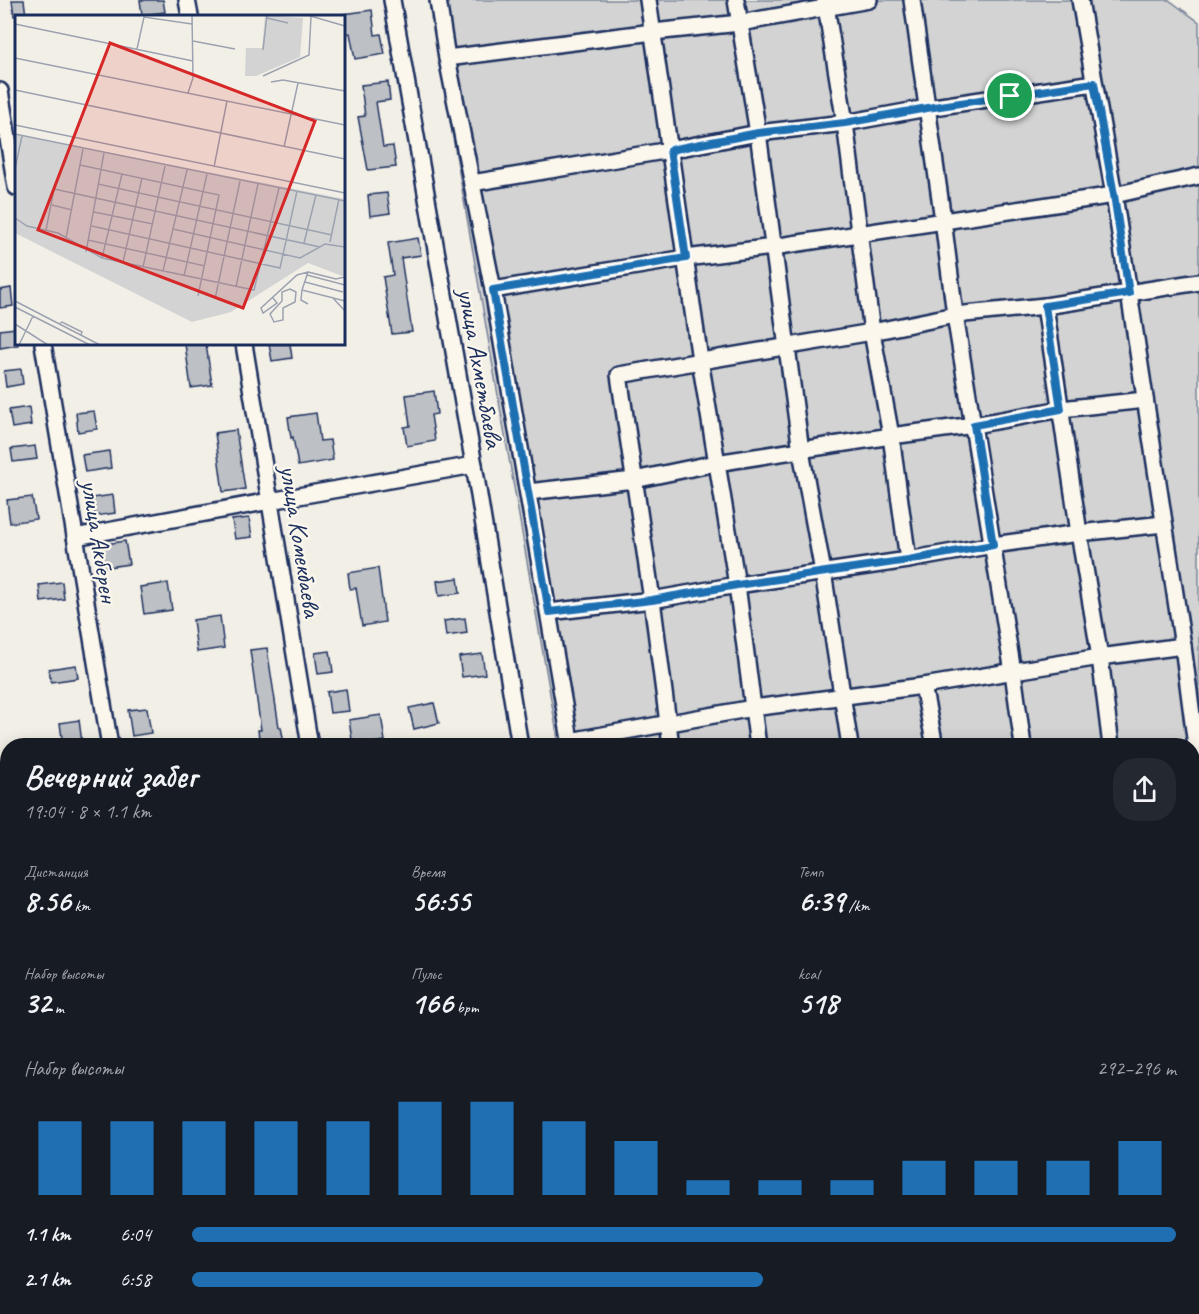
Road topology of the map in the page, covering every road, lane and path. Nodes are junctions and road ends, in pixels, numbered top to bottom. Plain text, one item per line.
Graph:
1 (187, 0) edge
2 (392, 0) edge
3 (438, 0) edge
4 (648, 0) edge
5 (736, 0) edge
6 (869, 0) edge
7 (912, 0) edge
8 (1080, 0) edge
9 (826, 4) edge
10 (190, 15) edge
11 (740, 22) junction
12 (653, 32) junction
13 (447, 58) junction
14 (1094, 83) junction
15 (0, 91) edge
16 (927, 108) junction
17 (845, 123) junction
18 (758, 133) junction
19 (9, 146) edge
20 (670, 150) junction
21 (1199, 176) edge
22 (15, 181) edge
23 (472, 183) junction
24 (1114, 195) junction
25 (943, 220) junction
26 (859, 234) junction
27 (773, 247) junction
28 (686, 258) junction
29 (1199, 282) edge
30 (493, 290) junction
31 (1129, 293) junction
32 (1045, 306) junction
33 (955, 315) junction
34 (872, 332) junction
35 (43, 345) edge
36 (244, 345) edge
37 (787, 346) junction
38 (700, 360) junction
39 (1145, 400) junction
40 (1061, 409) junction
41 (974, 425) junction
42 (891, 436) junction
43 (801, 451) junction
44 (716, 463) junction
45 (474, 465) junction
46 (634, 480) junction
47 (528, 492) junction
48 (270, 501) junction
49 (1164, 524) junction
50 (1079, 533) junction
51 (75, 537) junction
52 (993, 545) junction
53 (908, 560) junction
54 (823, 572) junction
55 (737, 585) junction
56 (652, 600) junction
57 (549, 612) junction
58 (1183, 646) junction
59 (1100, 657) junction
60 (1013, 672) junction
61 (924, 686) junction
62 (843, 697) junction
63 (753, 708) junction
64 (668, 723) junction
65 (109, 738) edge
66 (308, 738) edge
67 (519, 738) edge
68 (570, 738) edge
69 (595, 738) edge
70 (670, 738) edge
71 (757, 738) edge
72 (849, 738) edge
73 (934, 738) edge
74 (1022, 738) edge
75 (1110, 738) edge
76 (1195, 738) edge

1 - 10 street
2 - 45 street, улица Ахметбаева
3 - 13 street
4 - 12 street
5 - 11 street
6 - 9 street
7 - 16 street
8 - 14 street
9 - 11 street
9 - 17 street
11 - 12 street
11 - 18 street
12 - 13 street
12 - 20 street
13 - 23 street
14 - 16 street
14 - 24 street
15 - 19 street
16 - 17 street
16 - 25 street
17 - 18 street
17 - 26 street
18 - 20 street
18 - 27 street
19 - 22 street
20 - 23 street
20 - 28 street
21 - 24 street
23 - 30 street
24 - 25 street
24 - 31 street
25 - 26 street
25 - 33 street
26 - 27 street
26 - 34 street
27 - 28 street
27 - 37 street
28 - 30 street
28 - 38 street
29 - 31 street
30 - 47 street
31 - 32 street
31 - 39 street
32 - 33 street
32 - 40 street
33 - 34 street
33 - 41 street
34 - 37 street
34 - 42 street
35 - 51 street, улица Акберен
36 - 48 street, улица Комекбаева
37 - 38 street
37 - 43 street
38 - 44 street
38 - 46 street
39 - 40 street
39 - 49 street
40 - 41 street
40 - 50 street
41 - 42 street
41 - 52 street
42 - 43 street
42 - 53 street
43 - 44 street
43 - 54 street
44 - 46 street
44 - 55 street
45 - 48 street
45 - 67 street, улица Ахметбаева
46 - 47 street
46 - 56 street
47 - 57 street
48 - 51 street
48 - 66 street, улица Комекбаева
49 - 50 street
49 - 58 street
50 - 52 street
50 - 59 street
51 - 65 street, улица Акберен
52 - 53 street
52 - 60 street
53 - 54 street
54 - 55 street
54 - 62 street
55 - 56 street
55 - 63 street
56 - 57 street
56 - 64 street
57 - 68 street
58 - 59 street
58 - 76 street
59 - 60 street
59 - 75 street
60 - 61 street
60 - 74 street
61 - 62 street
61 - 73 street
62 - 63 street
62 - 72 street
63 - 64 street
63 - 71 street
64 - 69 street
64 - 70 street

